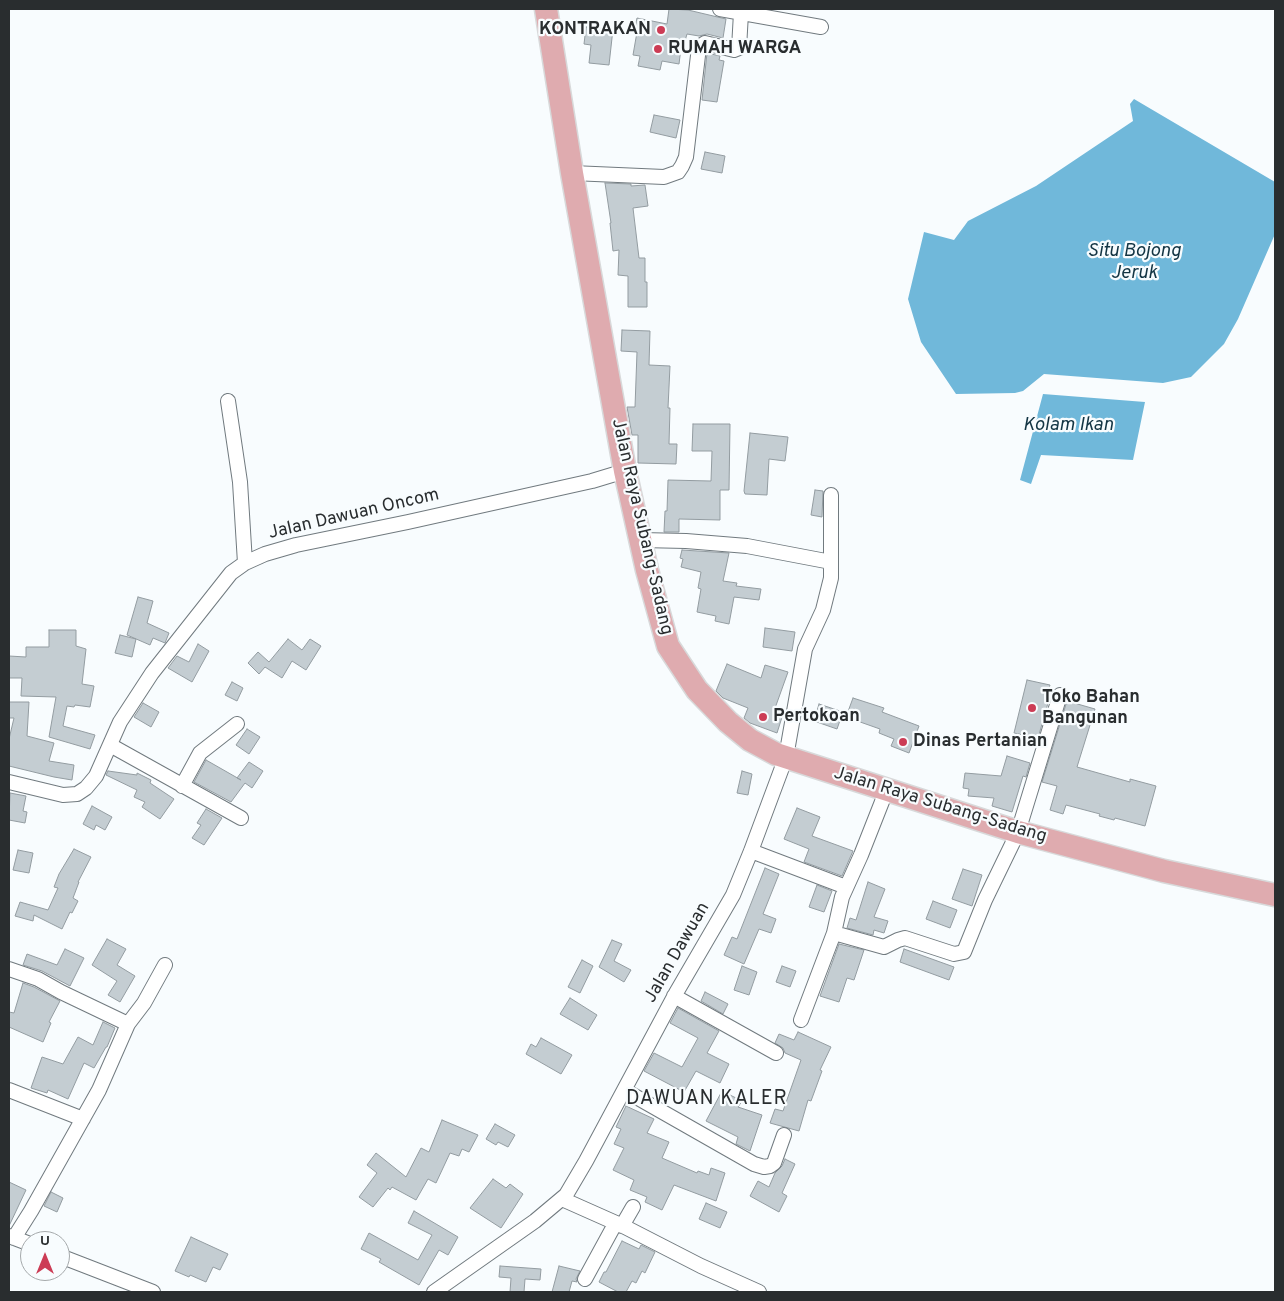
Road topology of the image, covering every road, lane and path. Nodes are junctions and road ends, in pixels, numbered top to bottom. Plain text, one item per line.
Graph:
1 (546, 9) edge
2 (720, 9) edge
3 (741, 13) junction
4 (821, 26) dead end
5 (572, 173) junction
6 (228, 401) dead end
7 (625, 471) junction
8 (831, 495) dead end
9 (641, 540) junction
10 (246, 562) junction
11 (831, 562) junction
12 (1060, 695) dead end
13 (237, 724) dead end
14 (110, 745) junction
15 (786, 757) junction
16 (9, 782) edge
17 (182, 786) junction
18 (887, 789) junction
19 (240, 818) dead end
20 (1018, 832) junction
21 (751, 852) junction
22 (846, 887) junction
23 (1275, 896) edge
24 (834, 933) junction
25 (165, 965) dead end
26 (9, 969) edge
27 (674, 996) junction
28 (801, 1020) dead end
29 (128, 1024) junction
30 (776, 1053) dead end
31 (9, 1090) edge
32 (624, 1090) junction
33 (83, 1119) junction
34 (784, 1135) dead end
35 (564, 1197) junction
36 (633, 1207) dead end
37 (619, 1225) junction
38 (11, 1237) edge
39 (70, 1260) edge
40 (585, 1279) dead end
41 (153, 1292) edge
42 (434, 1292) edge
43 (759, 1292) edge

1 - 5 main road, Jalan Raya Subang-Sadang
2 - 3 street
3 - 4 street
3 - 5 street
5 - 7 main road, Jalan Raya Subang-Sadang
6 - 10 street
7 - 9 main road, Jalan Raya Subang-Sadang
7 - 10 street, Jalan Dawuan Oncom
8 - 11 street, Jalan Dawuan
9 - 11 street
9 - 15 main road, Jalan Raya Subang-Sadang
10 - 14 street, Jalan Dawuan Oncom
11 - 15 street, Jalan Dawuan
12 - 20 street
13 - 17 street
14 - 16 street, Jalan Dawuan Oncom
14 - 17 street
15 - 18 main road, Jalan Raya Subang-Sadang
15 - 21 street, Jalan Dawuan
17 - 19 street
18 - 20 main road, Jalan Raya Subang-Sadang
18 - 22 street
20 - 23 main road, Jalan Raya Subang-Sadang
20 - 24 street
21 - 22 street
21 - 27 street, Jalan Dawuan
22 - 24 street
24 - 28 street
25 - 29 street
26 - 29 street
27 - 30 street
27 - 32 street, Jalan Dawuan
29 - 33 street
31 - 33 street
32 - 34 street
32 - 35 street, Jalan Dawuan
33 - 38 street
35 - 37 street
35 - 42 street
36 - 37 street
37 - 40 street
37 - 43 street
39 - 41 street

